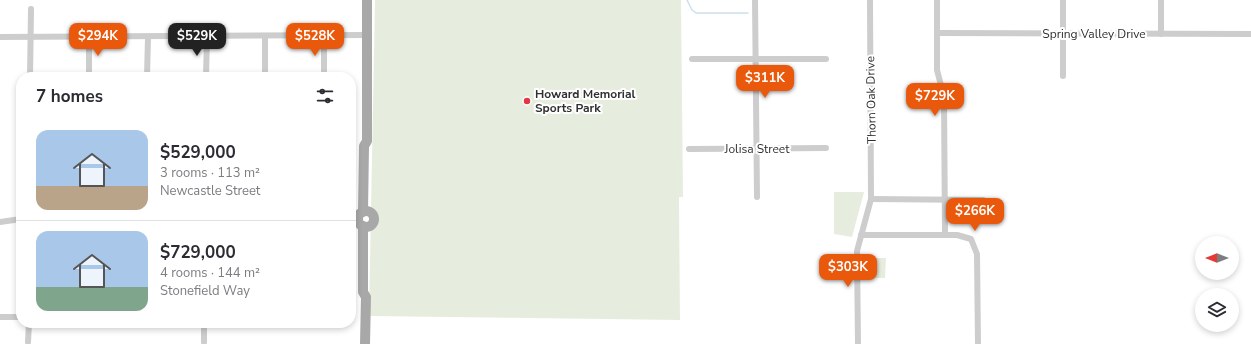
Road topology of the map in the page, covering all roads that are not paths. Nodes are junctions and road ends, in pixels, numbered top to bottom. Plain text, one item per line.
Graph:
1 (367, 0) edge
2 (755, 0) edge
3 (870, 0) edge
4 (936, 0) edge
5 (1063, 0) edge
6 (1161, 0) edge
7 (31, 9) dead end
8 (937, 33) junction
9 (1063, 34) junction
10 (1161, 34) junction
11 (1251, 34) edge
12 (366, 36) junction
13 (0, 37) edge
14 (30, 37) junction
15 (89, 37) junction
16 (148, 37) junction
17 (207, 37) junction
18 (265, 37) junction
19 (324, 37) junction
20 (692, 59) dead end
21 (755, 59) junction
22 (826, 59) dead end
23 (30, 72) edge
24 (89, 72) edge
25 (147, 72) edge
26 (206, 72) edge
27 (265, 72) edge
28 (324, 72) edge
29 (1063, 76) dead end
30 (826, 148) dead end
31 (689, 149) dead end
32 (756, 149) junction
33 (757, 197) dead end
34 (871, 199) junction
35 (944, 200) junction
36 (983, 200) dead end
37 (16, 219) edge
38 (361, 219) edge
39 (0, 222) edge
40 (861, 235) junction
41 (945, 235) junction
42 (0, 317) edge
43 (16, 317) edge
44 (28, 328) edge
45 (204, 328) edge
46 (28, 342) dead end
47 (204, 342) dead end
48 (365, 344) edge
49 (858, 344) edge
50 (978, 344) edge

1 - 12 main road
2 - 21 street
3 - 34 street, Thorn Oak Drive
4 - 8 street
5 - 9 street
6 - 10 street
7 - 14 street
8 - 9 street, Spring Valley Drive
8 - 35 street
9 - 10 street, Spring Valley Drive
9 - 29 street
10 - 11 street, Spring Valley Drive
12 - 19 street
12 - 38 main road
13 - 14 street
14 - 15 street
14 - 23 street
15 - 16 street
15 - 24 street
16 - 17 street
16 - 25 street
17 - 18 street
17 - 26 street
18 - 19 street
18 - 27 street
19 - 28 street
20 - 21 street
21 - 22 street
21 - 32 street
30 - 32 street, Jolisa Street
31 - 32 street, Jolisa Street
32 - 33 street
34 - 35 street
34 - 40 street, Thorn Oak Drive
35 - 36 street
35 - 41 street
37 - 39 street
38 - 48 main road
40 - 41 street
40 - 49 street, Thorn Oak Drive
41 - 50 street
42 - 43 street
44 - 46 street
45 - 47 street

